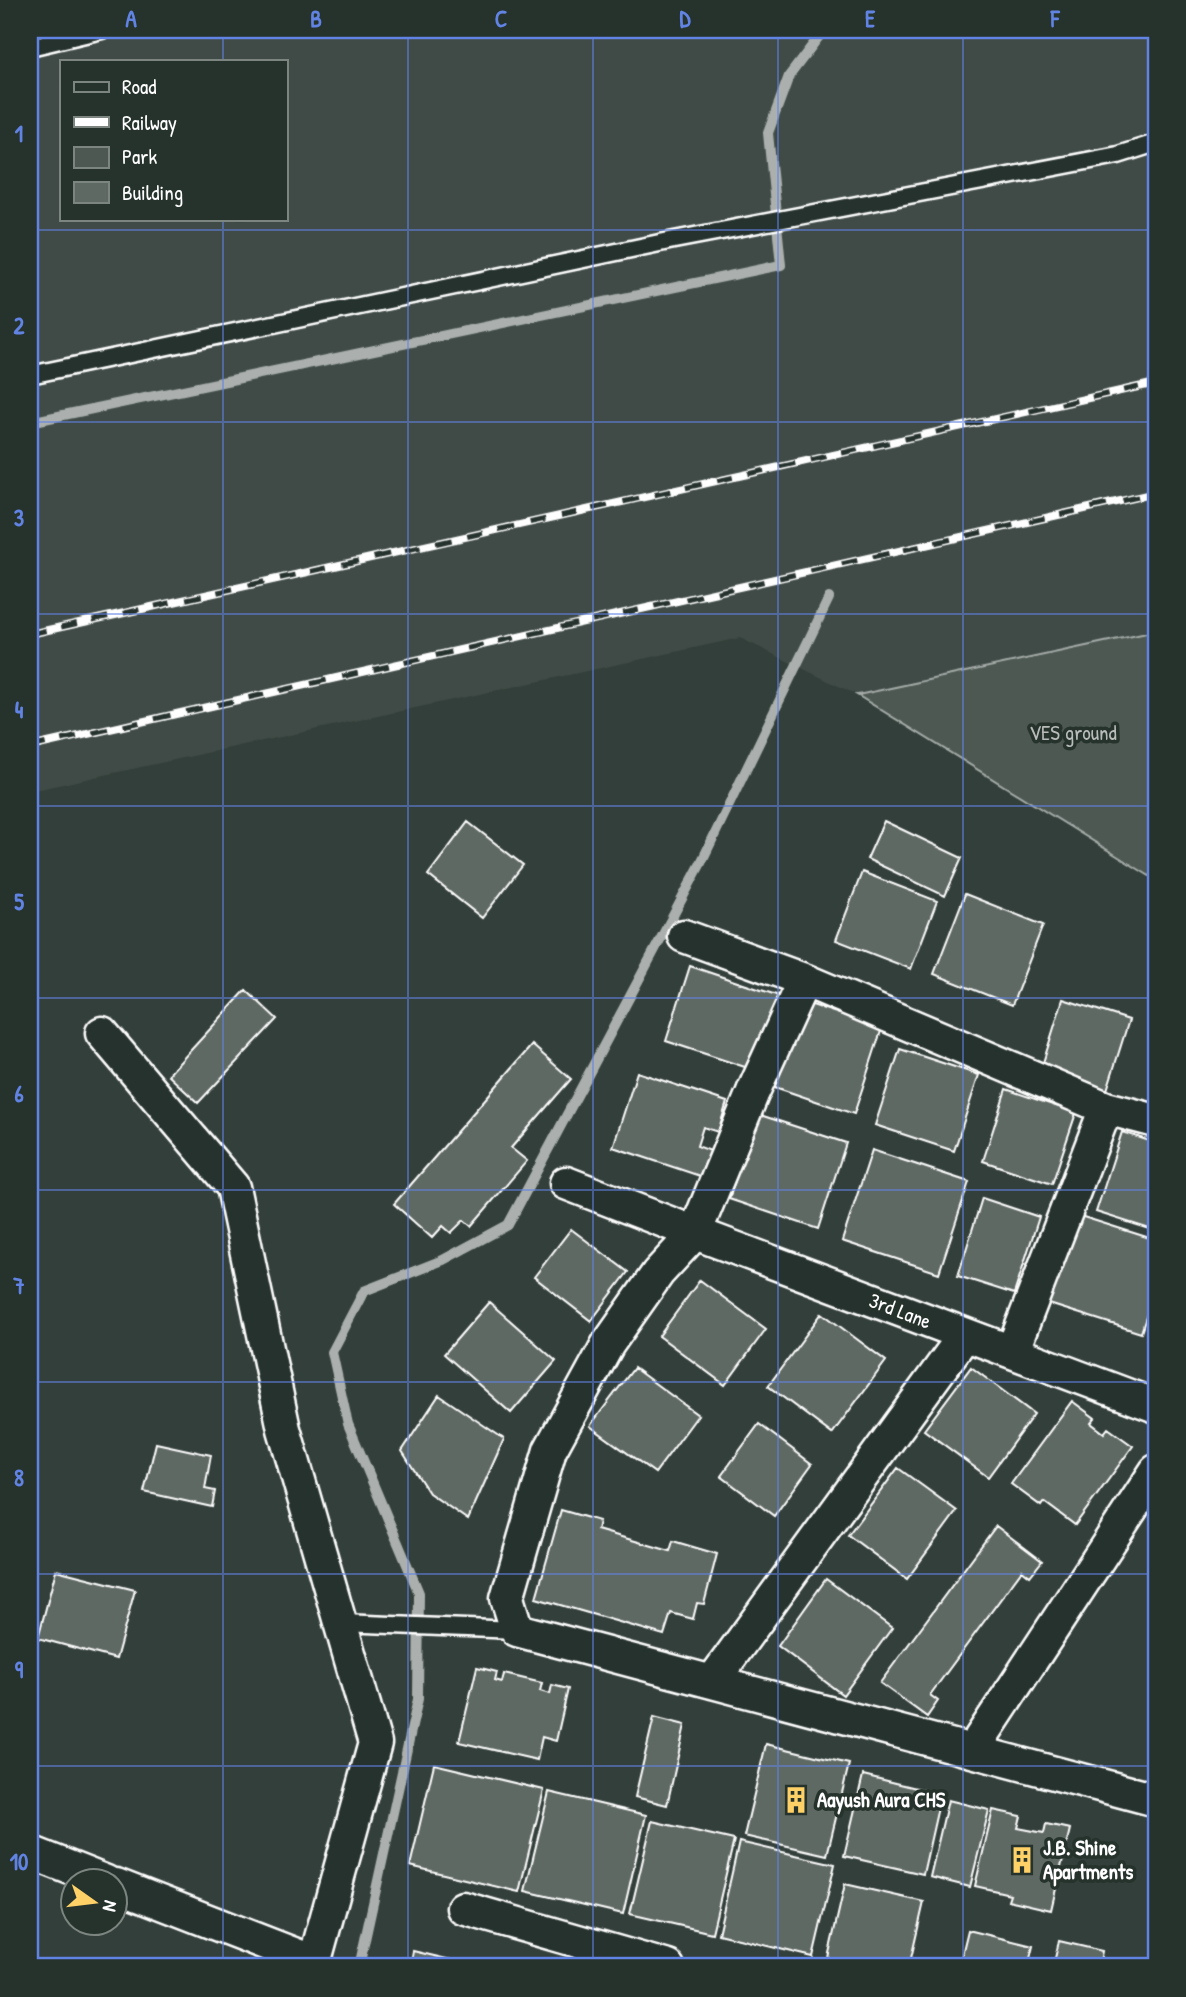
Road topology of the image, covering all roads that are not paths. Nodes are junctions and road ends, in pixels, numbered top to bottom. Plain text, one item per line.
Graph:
1 (102, 30) edge
2 (30, 47) edge
3 (1156, 143) edge
4 (30, 375) edge
5 (684, 936) dead end
6 (804, 980) junction
7 (102, 1033) dead end
8 (1106, 1108) junction
9 (1156, 1121) edge
10 (566, 1183) dead end
11 (695, 1233) junction
12 (964, 1336) junction
13 (1012, 1352) junction
14 (1156, 1406) edge
15 (1156, 1471) edge
16 (341, 1623) junction
17 (517, 1630) junction
18 (712, 1682) junction
19 (972, 1751) junction
20 (1156, 1800) edge
21 (30, 1852) edge
22 (72, 1868) edge
23 (130, 1891) edge
24 (463, 1908) dead end
25 (314, 1965) edge
26 (668, 1967) edge

1 - 2 lane
3 - 4 lane
5 - 6 street
6 - 8 street
6 - 11 street
7 - 16 street
8 - 9 street
8 - 13 street
10 - 11 street, 3rd Lane
11 - 12 street, 3rd Lane
11 - 17 street
12 - 13 street, 3rd Lane
12 - 18 street
13 - 14 street, 3rd Lane
15 - 19 street
16 - 17 lane
16 - 25 street
17 - 18 street
18 - 19 street
19 - 20 street
21 - 22 street
23 - 25 street
24 - 26 street

